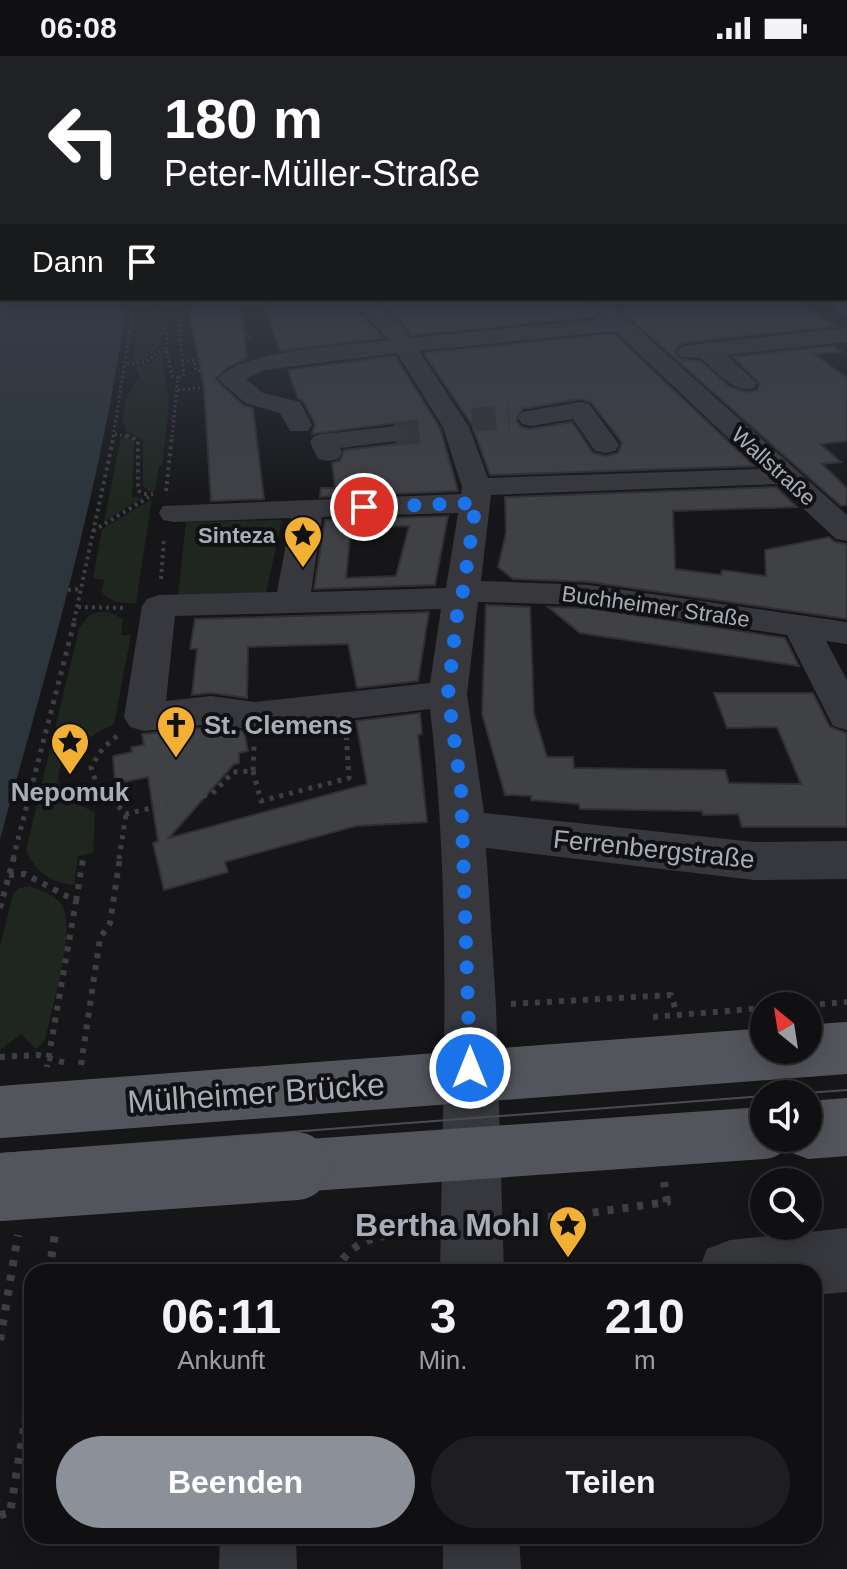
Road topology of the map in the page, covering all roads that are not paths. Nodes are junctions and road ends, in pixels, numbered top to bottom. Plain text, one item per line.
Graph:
1 (256, 366) edge
2 (418, 366) edge
3 (690, 366) edge
4 (707, 366) edge
5 (745, 383) dead end
6 (299, 425) dead end
7 (395, 434) tunnel mouth
8 (558, 444) dead end
9 (605, 445) dead end
10 (328, 453) dead end
11 (783, 474) junction
12 (476, 495) junction
13 (165, 506) road end
14 (308, 510) junction
15 (847, 532) edge
16 (462, 595) junction
17 (292, 603) junction
18 (800, 626) junction
19 (847, 633) edge
20 (448, 694) junction
21 (847, 716) edge
22 (462, 828) junction
23 (847, 860) edge
24 (847, 1031) edge
25 (822, 1033) edge
26 (750, 1038) edge
27 (847, 1048) edge
28 (0, 1095) edge
29 (0, 1112) edge
30 (847, 1127) edge
31 (822, 1129) edge
32 (750, 1134) edge
33 (0, 1187) edge
34 (472, 1247) edge
35 (847, 1260) edge
36 (808, 1264) edge
37 (258, 1544) edge
38 (481, 1544) edge
39 (258, 1569) edge
40 (482, 1569) edge

1 - 6 street
2 - 12 street
3 - 11 street, Wallstraße
4 - 5 street
7 - 10 street
8 - 9 street
11 - 12 street
11 - 15 street, Wallstraße
12 - 14 street
12 - 16 street
13 - 14 street
14 - 17 street
16 - 17 street, Buchheimer Straße
16 - 18 street, Buchheimer Straße
16 - 20 street
17 - 20 street, Buchheimer Straße
18 - 19 street, Buchheimer Straße
18 - 21 street
20 - 22 street
22 - 23 street, Ferrenbergstraße
22 - 34 street
24 - 25 main road
26 - 28 main road, Mülheimer Brücke
27 - 29 main road, Mülheimer Brücke, bridge
30 - 31 main road
32 - 33 main road, bridge
35 - 36 street
37 - 39 street
38 - 40 street

